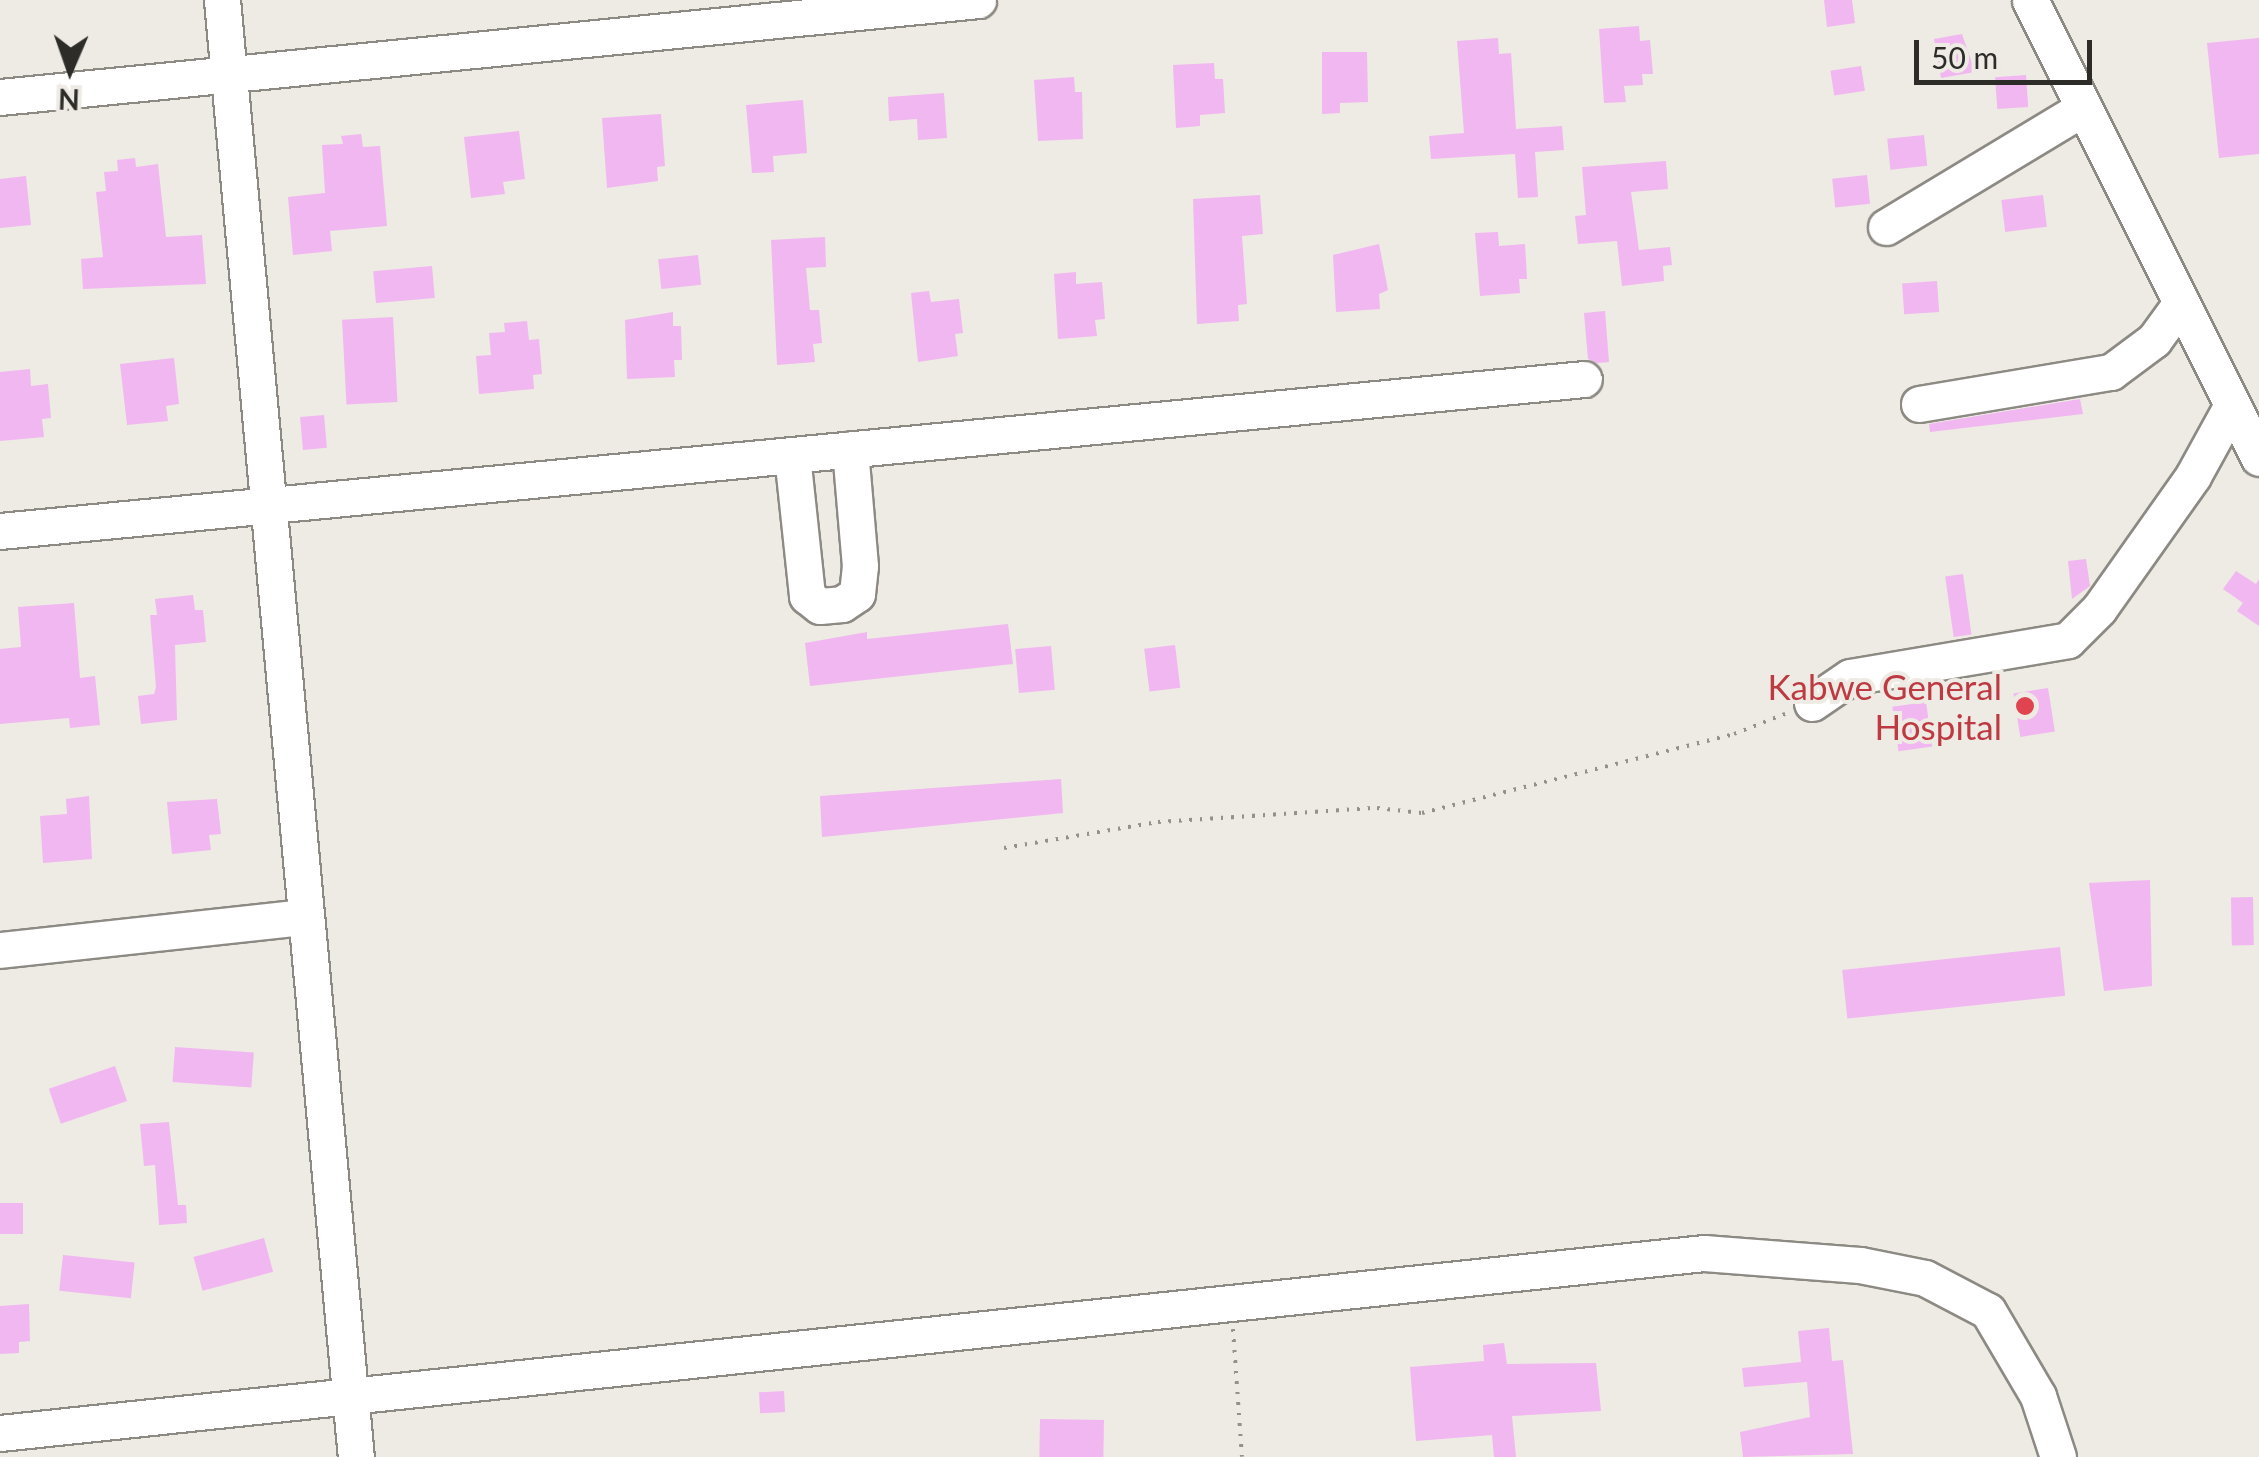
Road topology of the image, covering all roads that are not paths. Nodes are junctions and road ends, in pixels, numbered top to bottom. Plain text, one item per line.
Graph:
1 (222, 0) edge
2 (978, 0) edge
3 (2030, 0) edge
4 (229, 77) junction
5 (0, 97) edge
6 (2083, 108) junction
7 (1886, 227) dead end
8 (2181, 303) junction
9 (1584, 378) dead end
10 (1919, 404) dead end
11 (2232, 405) junction
12 (850, 449) junction
13 (792, 455) junction
14 (2259, 458) edge
15 (265, 508) junction
16 (0, 531) edge
17 (1812, 703) road end
18 (303, 917) junction
19 (0, 950) edge
20 (352, 1398) junction
21 (0, 1432) edge
22 (356, 1457) edge
23 (2058, 1457) edge

1 - 4 street
2 - 4 street
3 - 6 street
4 - 5 street
4 - 15 street
6 - 7 street
6 - 8 street
8 - 10 street
8 - 11 street
9 - 12 street
11 - 14 street
11 - 17 street
12 - 13 street
12 - 13 street
13 - 15 street
15 - 16 street
15 - 18 street
18 - 19 street
18 - 20 street
20 - 21 street
20 - 22 street
20 - 23 street

